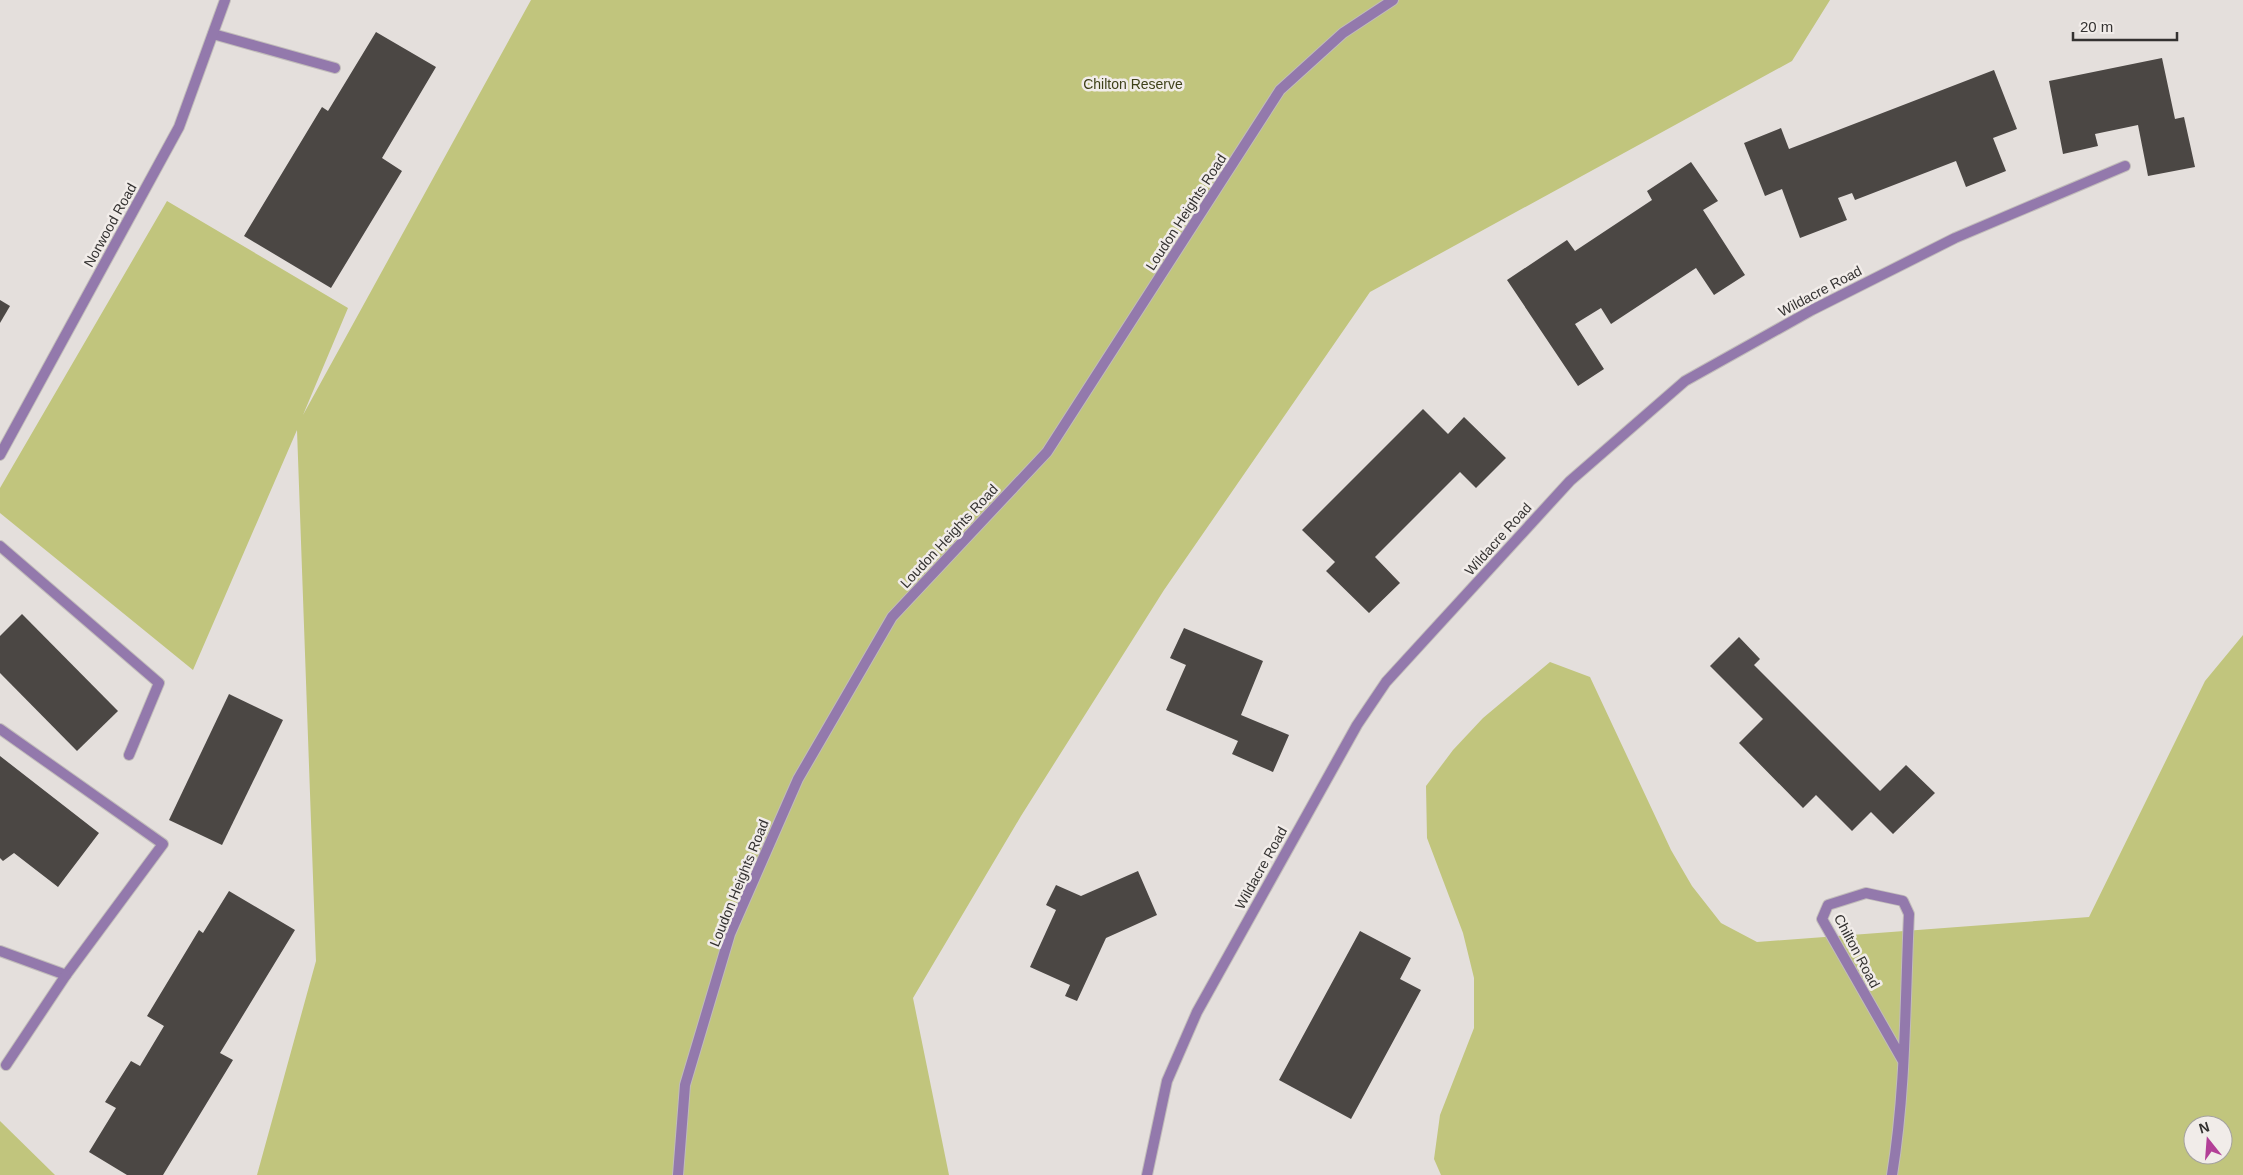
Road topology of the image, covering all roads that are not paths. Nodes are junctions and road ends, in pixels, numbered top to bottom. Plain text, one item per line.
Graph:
1 (225, 0) edge
2 (1393, 0) edge
3 (213, 34) junction
4 (335, 68) dead end
5 (2125, 166) dead end
6 (0, 455) edge
7 (0, 546) edge
8 (0, 729) edge
9 (129, 755) dead end
10 (0, 951) edge
11 (66, 975) junction
12 (1902, 1061) junction
13 (6, 1065) dead end
14 (678, 1175) edge
15 (1147, 1175) edge
16 (1892, 1175) edge

1 - 3 street, Norwood Road
2 - 14 street, Loudon Heights Road
3 - 4 street
3 - 6 street, Norwood Road
5 - 15 street, Wildacre Road
7 - 9 street
8 - 11 street
10 - 11 street
11 - 13 street
12 - 12 street, Chilton Road
12 - 16 street, Chilton Road

